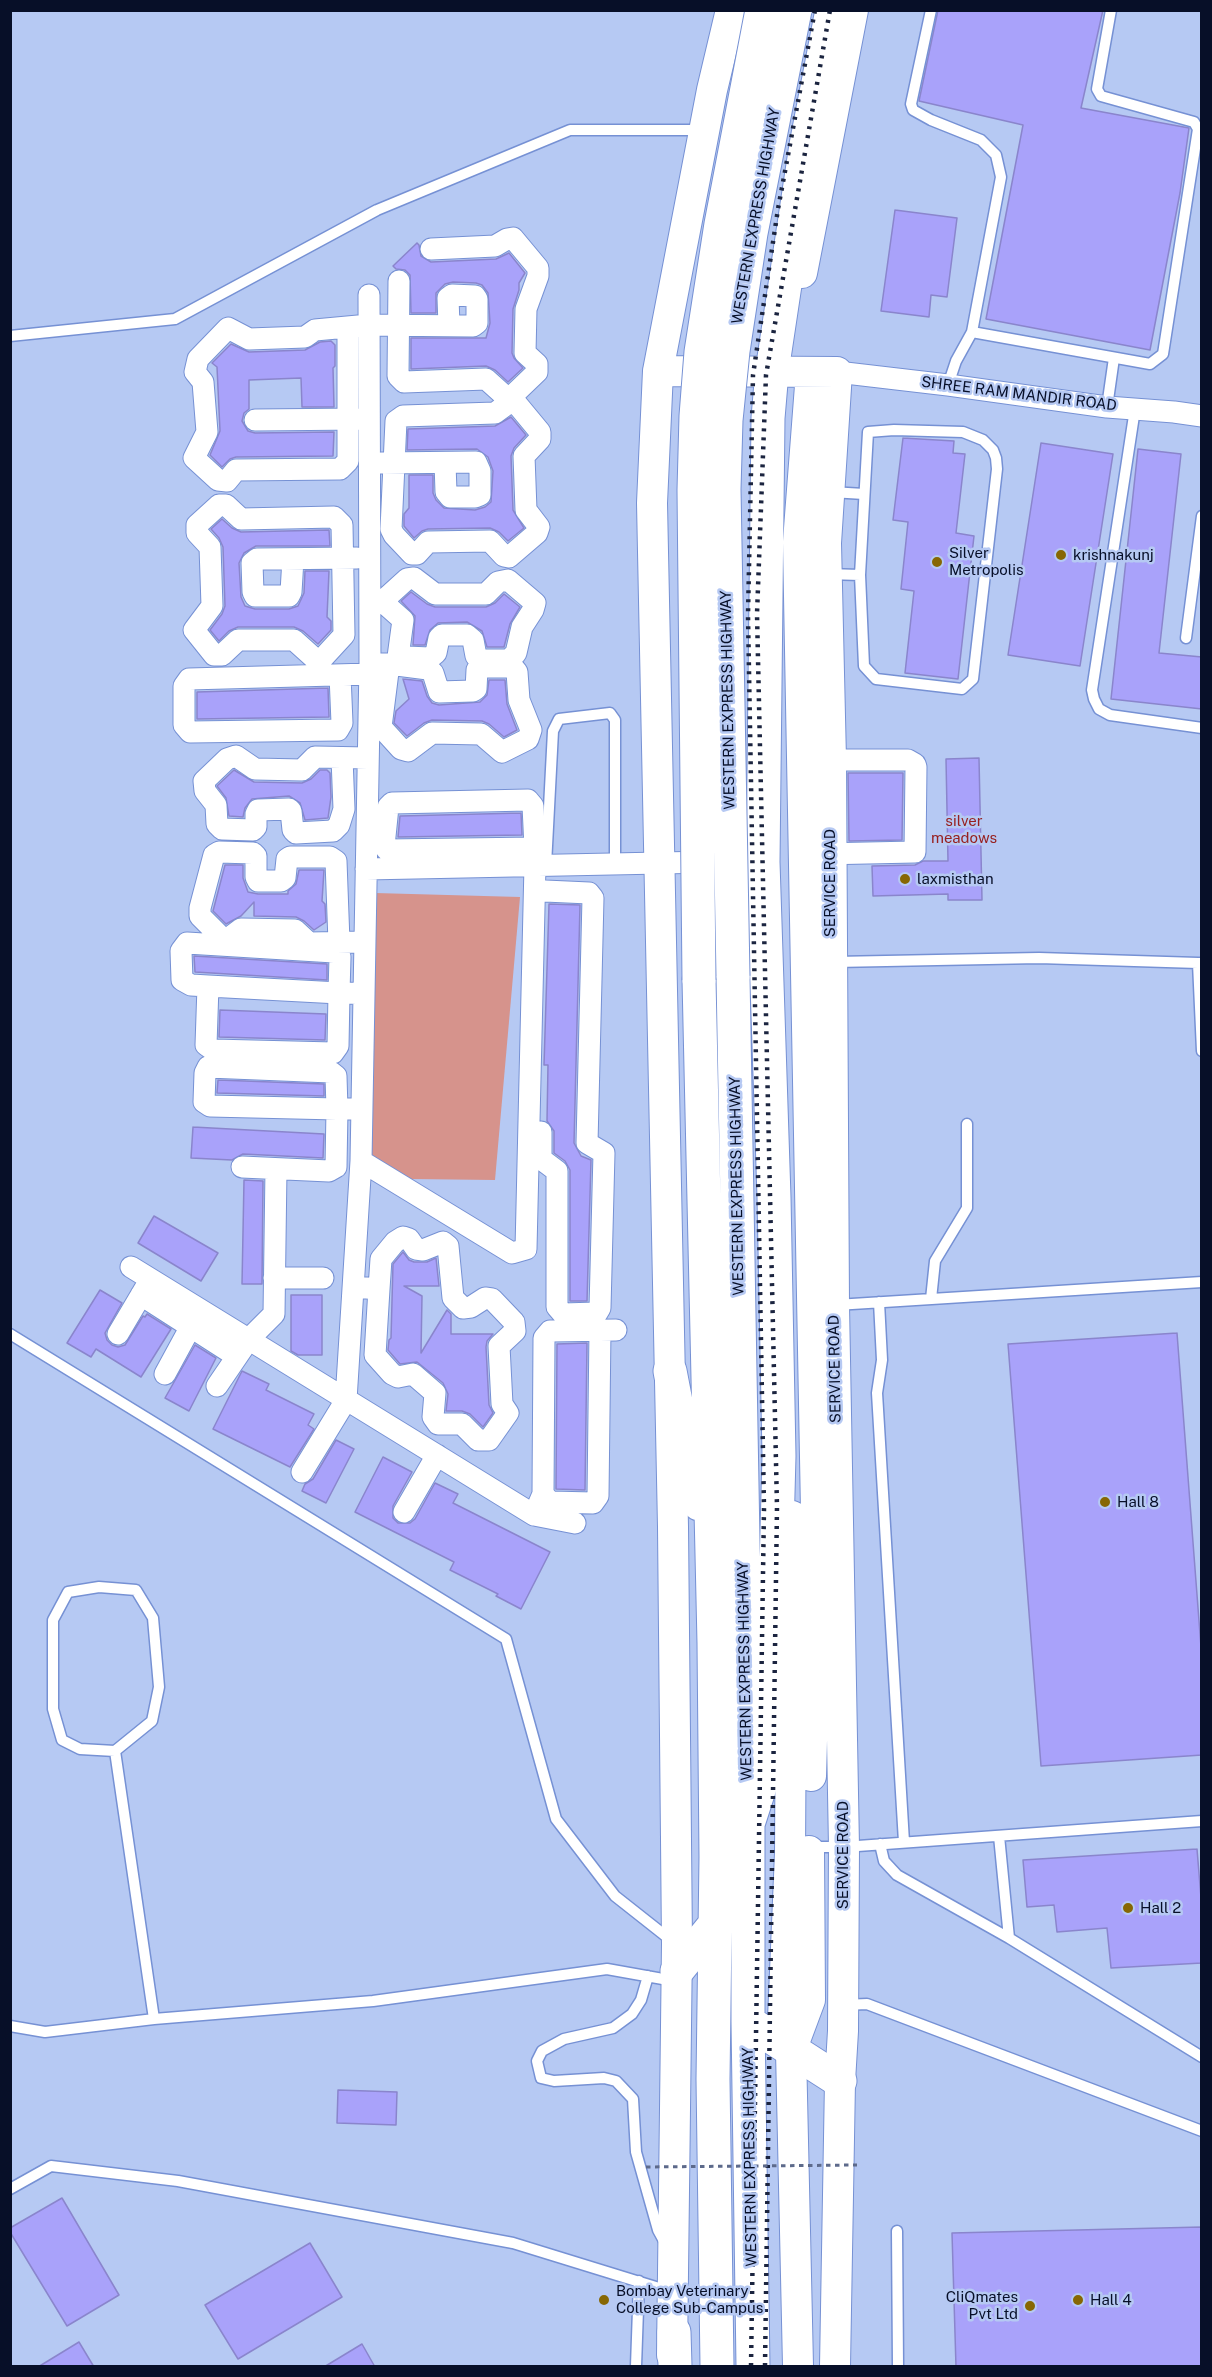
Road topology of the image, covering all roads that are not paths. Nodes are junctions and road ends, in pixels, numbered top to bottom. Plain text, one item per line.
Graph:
1 (730, 10) edge
2 (762, 10) edge
3 (795, 10) edge
4 (832, 10) edge
5 (853, 10) edge
6 (931, 10) edge
7 (1111, 10) edge
8 (716, 131) junction
9 (802, 145) junction
10 (431, 249) dead end
11 (399, 281) dead end
12 (369, 295) dead end
13 (399, 325) junction
14 (358, 326) junction
15 (449, 326) dead end
16 (972, 332) junction
17 (10, 336) edge
18 (1114, 358) junction
19 (658, 371) junction
20 (801, 372) junction
21 (948, 385) junction
22 (1107, 407) junction
23 (1135, 409) junction
24 (1202, 416) edge
25 (358, 419) junction
26 (255, 420) dead end
27 (395, 463) junction
28 (445, 463) dead end
29 (369, 464) junction
30 (815, 492) junction
31 (864, 494) junction
32 (1202, 516) edge
33 (293, 558) dead end
34 (344, 558) junction
35 (369, 558) junction
36 (813, 573) junction
37 (860, 575) junction
38 (1186, 638) dead end
39 (379, 663) junction
40 (340, 675) junction
41 (1202, 728) edge
42 (342, 758) junction
43 (368, 758) junction
44 (824, 760) junction
45 (824, 854) junction
46 (538, 859) junction
47 (659, 861) junction
48 (763, 862) junction
49 (615, 863) junction
50 (366, 869) junction
51 (545, 891) junction
52 (818, 923) junction
53 (339, 942) junction
54 (365, 942) junction
55 (831, 962) junction
56 (1200, 963) edge
57 (1200, 981) edge
58 (208, 986) junction
59 (339, 993) junction
60 (364, 994) junction
61 (1202, 1051) edge
62 (337, 1109) junction
63 (362, 1109) junction
64 (967, 1124) dead end
65 (362, 1161) junction
66 (242, 1167) dead end
67 (276, 1169) junction
68 (822, 1218) junction
69 (131, 1267) dead end
70 (274, 1278) junction
71 (323, 1278) dead end
72 (1202, 1282) edge
73 (146, 1287) junction
74 (354, 1287) junction
75 (379, 1289) junction
76 (931, 1299) junction
77 (879, 1302) junction
78 (822, 1305) junction
79 (190, 1328) junction
80 (10, 1334) edge
81 (118, 1334) dead end
82 (243, 1348) junction
83 (670, 1371) junction
84 (165, 1374) dead end
85 (217, 1386) dead end
86 (346, 1400) junction
87 (437, 1455) junction
88 (302, 1472) dead end
89 (543, 1494) junction
90 (404, 1512) dead end
91 (534, 1515) junction
92 (575, 1523) dead end
93 (712, 1543) junction
94 (828, 1566) junction
95 (115, 1751) junction
96 (1202, 1821) edge
97 (748, 1824) junction
98 (999, 1836) junction
99 (904, 1842) junction
100 (880, 1844) junction
101 (809, 1847) junction
102 (844, 1847) junction
103 (715, 1924) junction
104 (1009, 1938) junction
105 (670, 1968) junction
106 (843, 2005) junction
107 (154, 2019) junction
108 (748, 2022) junction
109 (10, 2026) edge
110 (791, 2051) junction
111 (1202, 2057) edge
112 (840, 2081) junction
113 (1202, 2131) edge
114 (10, 2189) edge
115 (897, 2230) dead end
116 (674, 2260) junction
117 (639, 2281) junction
118 (673, 2292) junction
119 (674, 2332) joint
120 (636, 2367) edge
121 (673, 2367) edge
122 (717, 2367) edge
123 (753, 2367) edge
124 (798, 2367) edge
125 (835, 2367) edge
126 (898, 2367) edge

1 - 8 main road
2 - 93 highway, WESTERN EXPRESS HIGHWAY, bridge
3 - 97 highway, WESTERN EXPRESS HIGHWAY, bridge
4 - 9 highway
5 - 9 main road
6 - 16 lane
7 - 18 lane
8 - 9 lane
8 - 17 lane
8 - 19 main road
9 - 20 highway
10 - 13 street
11 - 13 street
12 - 14 street
13 - 14 street
13 - 15 street
14 - 25 street
14 - 25 street
16 - 18 lane
16 - 21 lane
18 - 22 lane
19 - 20 main road
19 - 47 main road
20 - 21 street, SHREE RAM MANDIR ROAD
20 - 30 main road, SERVICE ROAD
20 - 48 highway
20 - 110 main road
21 - 22 street, SHREE RAM MANDIR ROAD
22 - 23 street, SHREE RAM MANDIR ROAD
23 - 24 street, SHREE RAM MANDIR ROAD
23 - 41 lane
25 - 26 street
25 - 29 street
27 - 27 street
27 - 28 street
27 - 29 street
29 - 35 street
30 - 31 lane
30 - 36 main road, SERVICE ROAD
31 - 37 lane
31 - 37 lane
32 - 38 lane
33 - 34 street
34 - 34 street
34 - 35 street
35 - 39 street
36 - 37 lane
36 - 44 main road, SERVICE ROAD
39 - 39 street
39 - 39 street
39 - 40 street
39 - 43 street
40 - 40 street
42 - 42 street
42 - 43 street
43 - 50 street
44 - 45 main road, SERVICE ROAD
44 - 45 street
45 - 52 main road, SERVICE ROAD
46 - 46 street
46 - 49 street
46 - 49 lane
46 - 50 street
46 - 51 street
46 - 65 street
47 - 48 street
47 - 49 street
47 - 83 main road
48 - 97 highway
50 - 54 street
51 - 51 street
52 - 55 main road, SERVICE ROAD
52 - 68 main road
53 - 53 street
53 - 54 street
54 - 60 street
55 - 56 lane
55 - 68 main road, SERVICE ROAD
56 - 57 lane
57 - 61 lane
58 - 59 street
58 - 59 street
58 - 59 street
59 - 60 street
60 - 63 street
62 - 62 street
62 - 63 street
62 - 67 street
63 - 65 street
64 - 76 lane
65 - 74 street
66 - 67 street
67 - 70 street
68 - 78 main road, SERVICE ROAD
69 - 73 street
70 - 71 street
70 - 82 street
72 - 76 lane
73 - 79 street
73 - 81 street
73 - 82 street
74 - 75 street
74 - 86 street
75 - 75 street
76 - 77 lane
77 - 78 lane
77 - 99 lane
78 - 94 main road, SERVICE ROAD
79 - 82 street
79 - 84 street
80 - 105 lane
82 - 85 street
82 - 86 street
83 - 93 highway
83 - 105 main road
86 - 87 street
86 - 88 street
87 - 90 street
87 - 91 street
89 - 89 street
89 - 91 street
91 - 92 street
93 - 103 highway, WESTERN EXPRESS HIGHWAY
94 - 101 main road
94 - 102 main road, SERVICE ROAD
95 - 95 lane
95 - 107 lane
96 - 98 lane
97 - 108 highway, WESTERN EXPRESS HIGHWAY
98 - 99 lane
98 - 104 lane
99 - 100 lane
100 - 102 lane
100 - 104 lane
101 - 102 lane
101 - 110 main road
102 - 106 main road, SERVICE ROAD
103 - 105 highway
103 - 122 highway, WESTERN EXPRESS HIGHWAY
104 - 111 lane
105 - 107 lane
105 - 116 main road
105 - 116 lane
106 - 112 main road, SERVICE ROAD
106 - 113 lane
107 - 109 lane
108 - 110 highway
108 - 123 highway, WESTERN EXPRESS HIGHWAY
110 - 112 highway
110 - 124 main road
112 - 125 main road, SERVICE ROAD
114 - 117 lane
115 - 126 lane
116 - 118 main road
117 - 118 lane
117 - 120 lane
118 - 119 main road
119 - 121 highway

